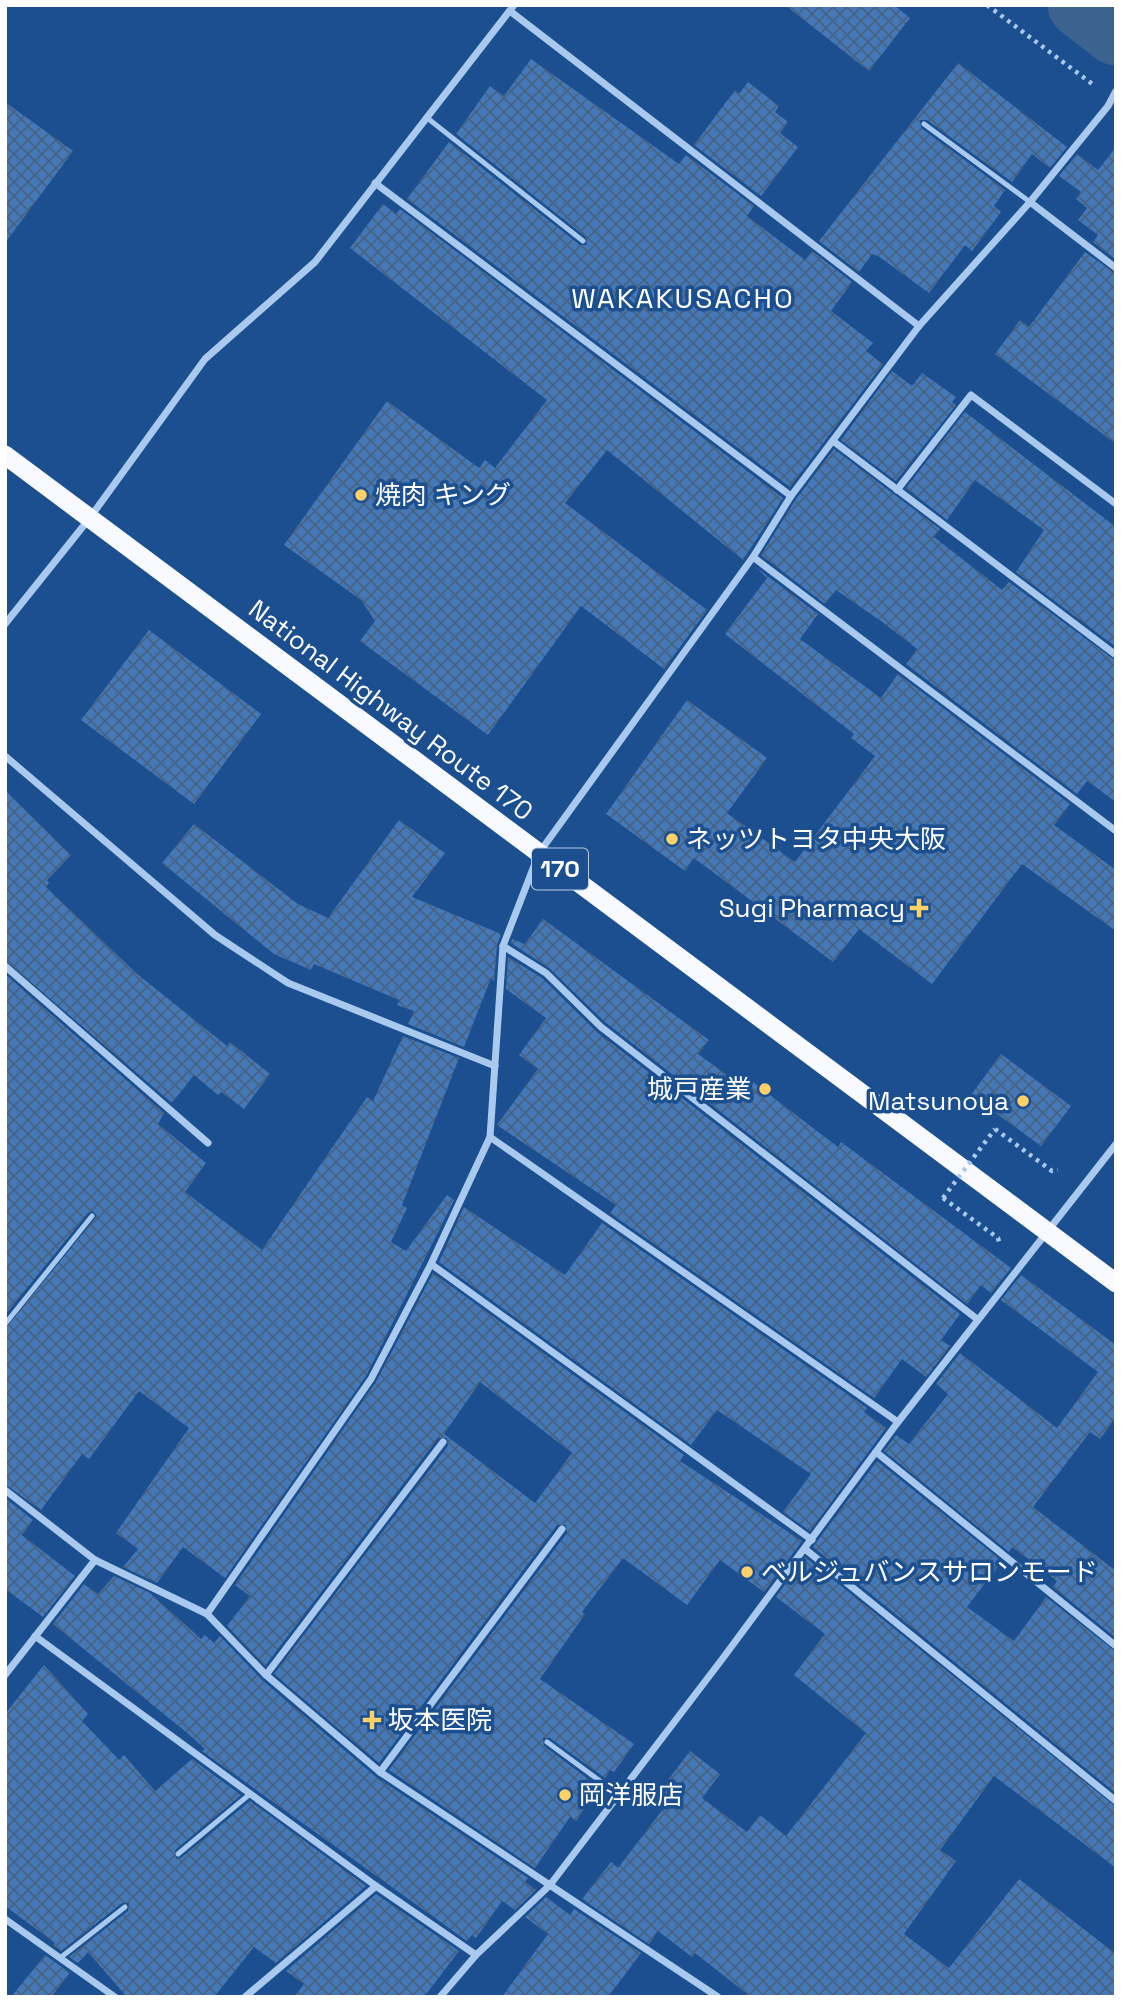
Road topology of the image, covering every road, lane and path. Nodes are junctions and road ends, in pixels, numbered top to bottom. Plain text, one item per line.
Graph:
1 (987, 5) edge
2 (512, 8) edge
3 (1112, 98) edge
4 (426, 117) junction
5 (924, 124) dead end
6 (375, 183) junction
7 (1030, 202) junction
8 (583, 241) dead end
9 (1116, 268) edge
10 (919, 326) junction
11 (833, 441) junction
12 (5, 455) edge
13 (897, 490) junction
14 (791, 496) junction
15 (1116, 504) edge
16 (89, 519) junction
17 (753, 558) junction
18 (5, 624) edge
19 (1116, 655) edge
20 (5, 756) edge
21 (1116, 831) edge
22 (539, 853) junction
23 (503, 946) junction
24 (5, 966) edge
25 (495, 1066) junction
26 (490, 1137) junction
27 (208, 1143) dead end
28 (1116, 1144) edge
29 (1058, 1170) dead end
30 (92, 1216) dead end
31 (1045, 1230) junction
32 (1000, 1246) dead end
33 (431, 1264) junction
34 (1116, 1283) edge
35 (977, 1319) junction
36 (5, 1324) edge
37 (898, 1422) junction
38 (443, 1442) dead end
39 (876, 1452) junction
40 (5, 1490) edge
41 (562, 1529) dead end
42 (812, 1540) junction
43 (805, 1549) junction
44 (95, 1560) junction
45 (207, 1614) junction
46 (35, 1636) junction
47 (1116, 1646) edge
48 (5, 1675) edge
49 (266, 1675) junction
50 (547, 1742) dead end
51 (380, 1772) junction
52 (250, 1794) junction
53 (619, 1795) junction
54 (1116, 1801) edge
55 (178, 1854) dead end
56 (550, 1885) junction
57 (376, 1886) junction
58 (125, 1907) dead end
59 (5, 1919) edge
60 (476, 1955) junction
61 (60, 1958) junction
62 (115, 1997) edge
63 (245, 1997) edge
64 (440, 1997) edge
65 (718, 1997) edge

1 - 3 path
2 - 4 street
2 - 10 street
3 - 7 street
4 - 6 street
4 - 8 lane
5 - 7 lane
6 - 14 street
6 - 16 street
7 - 9 street
7 - 10 street
10 - 11 street
11 - 13 street
11 - 14 street
12 - 16 highway, National Highway Route 170 / 170
13 - 15 street
13 - 19 street
14 - 17 street
16 - 18 street
16 - 22 highway, National Highway Route 170 / 170
17 - 21 street
17 - 22 street
20 - 25 street
22 - 23 street
22 - 31 highway, National Highway Route 170 / 170
23 - 25 street
23 - 35 street
24 - 27 street
25 - 26 street
26 - 33 street
26 - 37 street
28 - 31 street
29 - 32 path, bridge
30 - 36 lane
31 - 34 highway, National Highway Route 170 / 170
31 - 35 street
33 - 42 street
33 - 45 street
35 - 37 street
37 - 39 street
38 - 49 street
39 - 42 street
39 - 47 street
40 - 44 street
41 - 51 street
42 - 43 street
43 - 53 street
43 - 54 street
44 - 45 street
44 - 46 street
45 - 49 street
46 - 48 street
46 - 52 street
49 - 51 street
50 - 53 lane
51 - 56 street
52 - 55 lane
52 - 57 street
53 - 56 street
56 - 60 street
56 - 65 street
57 - 60 street
57 - 63 street
58 - 61 lane
59 - 61 street
60 - 64 street
61 - 62 street

